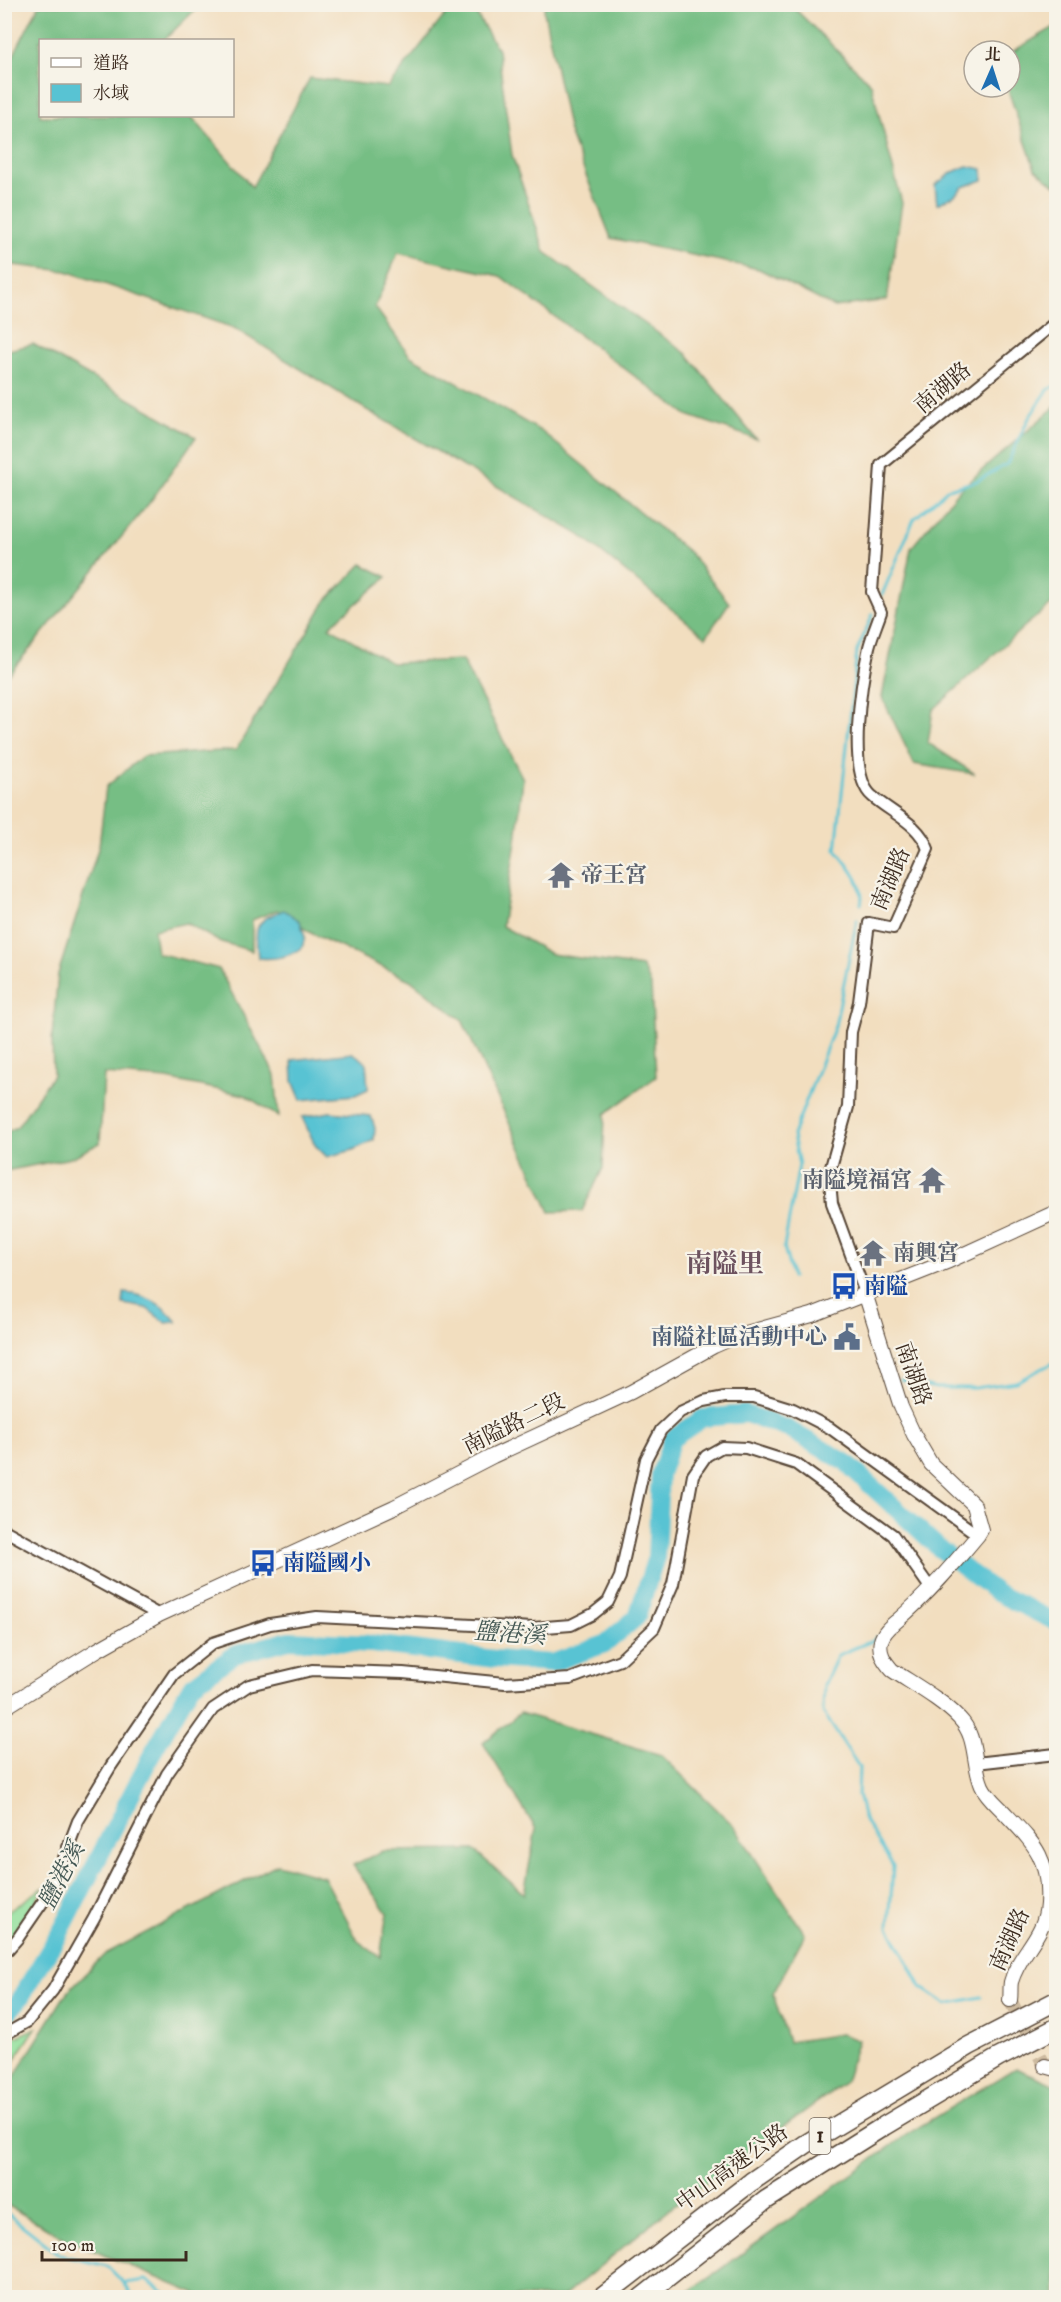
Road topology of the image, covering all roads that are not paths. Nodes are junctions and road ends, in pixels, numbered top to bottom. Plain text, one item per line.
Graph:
1 (1056, 322) edge
2 (1056, 1212) edge
3 (865, 1293) junction
4 (4, 1530) edge
5 (978, 1535) junction
6 (931, 1589) junction
7 (159, 1615) junction
8 (4, 1708) edge
9 (1056, 1754) edge
10 (976, 1763) junction
11 (4, 1954) edge
12 (1010, 2000) tunnel mouth
13 (1056, 2001) edge
14 (1056, 2028) edge
15 (4, 2035) edge
16 (601, 2298) edge
17 (641, 2298) edge

1 - 3 street, 南湖路
2 - 3 street, 南隘路二段
3 - 5 street, 南湖路
3 - 7 street, 南隘路二段
4 - 7 street
5 - 6 street, 南湖路
5 - 11 street
6 - 10 street, 南湖路
6 - 15 street
7 - 8 street, 南隘路二段
9 - 10 street
10 - 12 street, 南湖路
13 - 16 highway, 中山高速公路 / 1
14 - 17 highway, 中山高速公路 / 1

